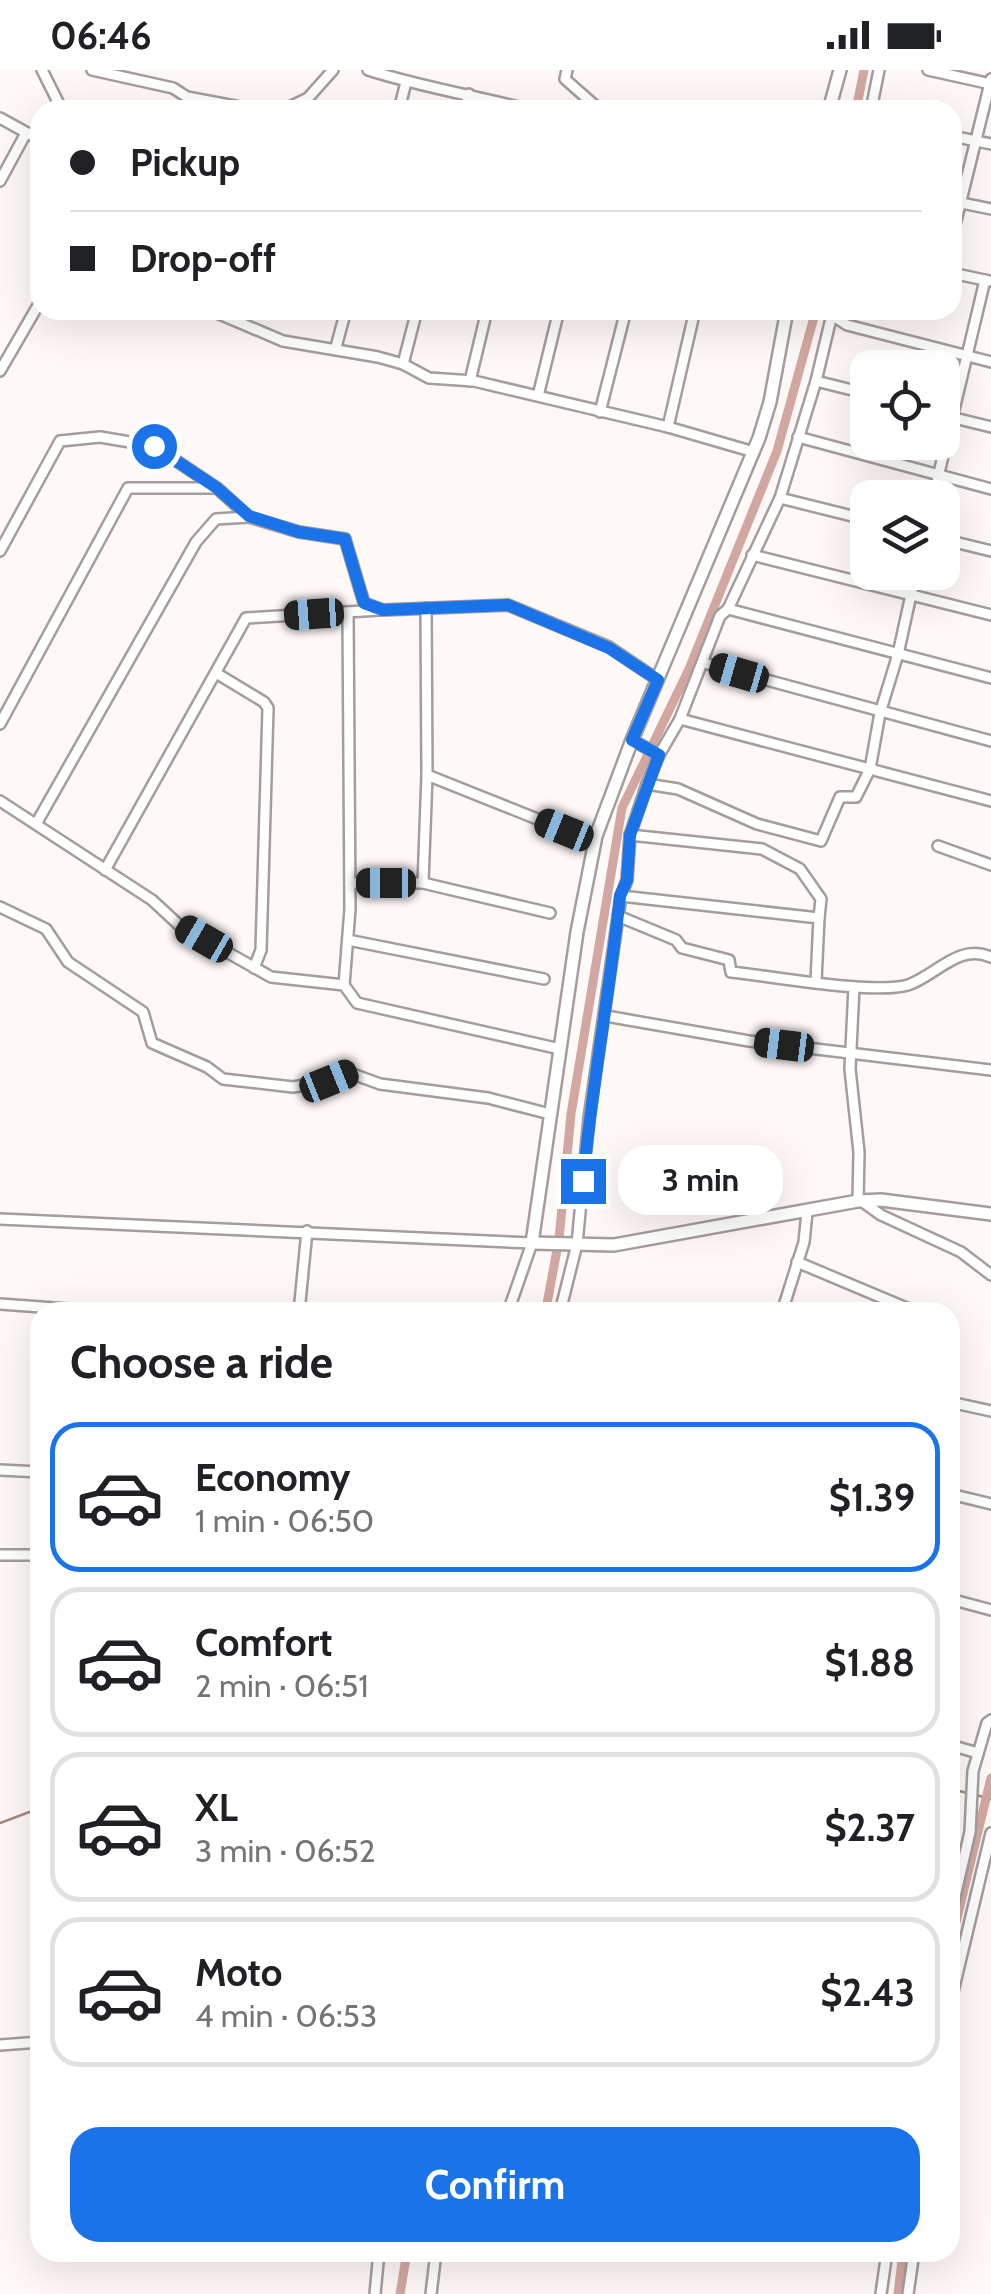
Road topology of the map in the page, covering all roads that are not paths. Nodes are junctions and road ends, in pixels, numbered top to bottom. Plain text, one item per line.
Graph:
1 (42, 70) edge
2 (92, 70) edge
3 (334, 70) edge
4 (368, 70) edge
5 (567, 70) edge
6 (840, 70) edge
7 (878, 70) edge
8 (928, 70) edge
9 (406, 82) junction
10 (991, 82) edge
11 (469, 94) junction
12 (57, 100) edge
13 (207, 100) edge
14 (304, 100) edge
15 (402, 100) edge
16 (468, 100) edge
17 (492, 100) edge
18 (589, 100) edge
19 (832, 100) edge
20 (873, 100) edge
21 (0, 118) edge
22 (26, 133) junction
23 (30, 135) edge
24 (962, 138) edge
25 (977, 140) junction
26 (991, 144) edge
27 (0, 182) edge
28 (962, 186) edge
29 (962, 203) edge
30 (991, 210) edge
31 (962, 274) edge
32 (988, 281) edge
33 (30, 320) edge
34 (234, 320) edge
35 (343, 320) edge
36 (414, 320) edge
37 (485, 320) edge
38 (557, 320) edge
39 (623, 320) edge
40 (693, 320) edge
41 (786, 320) edge
42 (831, 320) edge
43 (841, 320) edge
44 (336, 348) junction
45 (967, 356) junction
46 (991, 362) edge
47 (404, 364) junction
48 (0, 372) edge
49 (960, 378) edge
50 (470, 380) junction
51 (816, 381) junction
52 (850, 390) edge
53 (538, 396) junction
54 (600, 412) junction
55 (960, 419) edge
56 (668, 426) junction
57 (991, 428) edge
58 (798, 437) junction
59 (754, 452) junction
60 (941, 460) edge
61 (938, 476) junction
62 (937, 480) edge
63 (217, 488) junction
64 (991, 490) edge
65 (780, 498) junction
66 (249, 516) junction
67 (850, 516) edge
68 (960, 544) edge
69 (0, 550) edge
70 (991, 552) edge
71 (752, 555) junction
72 (912, 590) edge
73 (911, 595) junction
74 (426, 608) junction
75 (728, 609) junction
76 (383, 610) junction
77 (348, 612) junction
78 (991, 615) edge
79 (898, 654) junction
80 (704, 663) junction
81 (216, 673) junction
82 (991, 678) edge
83 (658, 680) junction
84 (880, 713) junction
85 (680, 719) junction
86 (0, 724) edge
87 (632, 740) junction
88 (991, 741) edge
89 (659, 755) junction
90 (870, 769) junction
91 (427, 774) junction
92 (647, 784) junction
93 (0, 801) edge
94 (991, 801) edge
95 (36, 824) junction
96 (630, 835) junction
97 (595, 842) junction
98 (938, 846) dead end
99 (991, 865) edge
100 (105, 870) junction
101 (424, 882) junction
102 (350, 883) junction
103 (620, 896) junction
104 (0, 908) edge
105 (550, 912) dead end
106 (618, 916) junction
107 (819, 918) junction
108 (348, 940) junction
109 (991, 957) edge
110 (254, 968) junction
111 (544, 979) dead end
112 (816, 981) junction
113 (344, 985) junction
114 (854, 986) junction
115 (606, 1016) junction
116 (560, 1049) junction
117 (853, 1053) junction
118 (991, 1070) edge
119 (550, 1114) junction
120 (860, 1202) junction
121 (807, 1212) junction
122 (991, 1214) edge
123 (0, 1219) edge
124 (308, 1231) junction
125 (537, 1243) junction
126 (577, 1244) junction
127 (798, 1262) junction
128 (991, 1275) edge
129 (300, 1302) edge
130 (512, 1302) edge
131 (566, 1302) edge
132 (785, 1302) edge
133 (892, 1302) edge
134 (0, 1304) edge
135 (30, 1306) edge
136 (960, 1404) edge
137 (991, 1411) edge
138 (0, 1470) edge
139 (30, 1472) edge
140 (960, 1496) edge
141 (991, 1504) edge
142 (0, 1555) edge
143 (30, 1555) edge
144 (960, 1602) edge
145 (991, 1610) edge
146 (991, 1720) edge
147 (960, 1748) edge
148 (978, 1753) junction
149 (991, 1833) edge
150 (960, 1871) edge
151 (960, 1962) edge
152 (30, 2043) edge
153 (0, 2045) edge
154 (378, 2262) edge
155 (435, 2262) edge
156 (886, 2262) edge
157 (913, 2262) edge
158 (375, 2294) edge
159 (431, 2294) edge
160 (881, 2294) edge
161 (908, 2294) edge

1 - 12 street
2 - 13 street
3 - 14 street
4 - 9 street
5 - 18 street
6 - 19 street
7 - 20 street
8 - 10 street
9 - 11 street
9 - 15 street
10 - 25 street
11 - 16 street
11 - 17 street
21 - 22 street
22 - 23 street
22 - 27 street
24 - 25 street
25 - 26 street
25 - 28 street
29 - 30 street
31 - 32 street
32 - 45 street
33 - 48 street
34 - 44 street
35 - 44 street
36 - 47 street
37 - 50 street
38 - 53 street
39 - 54 street
40 - 56 street
41 - 59 street
42 - 51 street
43 - 45 street
44 - 47 street
45 - 46 street
45 - 49 street
47 - 50 street
50 - 53 street
51 - 52 street
51 - 58 street
53 - 54 street
54 - 56 street
55 - 57 street
56 - 59 street
58 - 61 street
58 - 65 street
59 - 83 street
60 - 61 street
61 - 62 street
61 - 64 street
63 - 66 street
63 - 69 street
63 - 86 street
65 - 67 street
65 - 71 street
66 - 76 street
66 - 95 street
68 - 70 street
71 - 73 street
71 - 75 street
72 - 73 street
73 - 78 street
73 - 79 street
74 - 76 street
74 - 83 street
74 - 91 street
75 - 79 street
75 - 80 street
76 - 77 street
77 - 81 street
77 - 102 street
79 - 82 street
79 - 84 street
80 - 84 street
80 - 85 street
81 - 100 street
81 - 110 street
83 - 87 street
84 - 88 street
84 - 90 street
85 - 89 street
85 - 90 street
87 - 89 street
87 - 97 street
89 - 92 street
90 - 92 street
90 - 94 street
91 - 97 street
91 - 101 street
92 - 96 street
93 - 95 street
95 - 100 street
96 - 103 street
96 - 107 street
97 - 116 street
98 - 99 street
100 - 110 street
101 - 102 street
101 - 105 street
102 - 108 street
103 - 106 street
103 - 107 street
104 - 119 street
106 - 112 street
106 - 115 street
107 - 112 street
108 - 111 street
108 - 113 street
109 - 114 street
110 - 113 street
112 - 114 street
113 - 116 street
114 - 117 street
115 - 117 street
115 - 126 street
116 - 119 street
117 - 118 street
117 - 120 street
119 - 125 street
120 - 121 street
120 - 122 street
120 - 128 street
121 - 126 street
121 - 127 street
123 - 124 street
124 - 125 street
124 - 129 street
125 - 126 street
125 - 130 street
126 - 131 street
127 - 132 street
127 - 133 street
134 - 135 street
136 - 137 street
138 - 139 street
140 - 141 street
142 - 143 street
144 - 145 street
146 - 148 street
147 - 148 street
148 - 150 street
149 - 151 street
152 - 153 street
154 - 158 street
155 - 159 street
156 - 160 street
157 - 161 street

